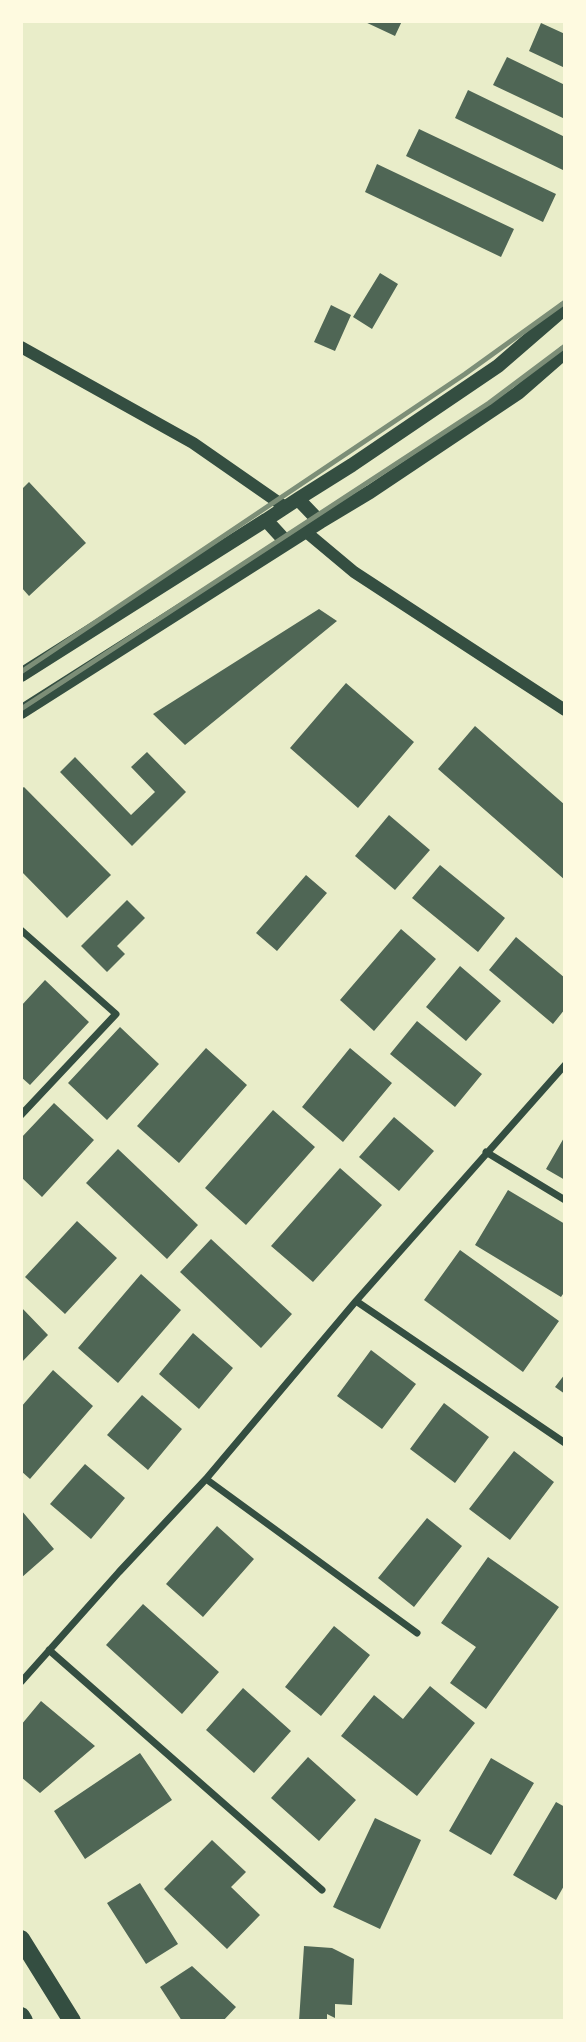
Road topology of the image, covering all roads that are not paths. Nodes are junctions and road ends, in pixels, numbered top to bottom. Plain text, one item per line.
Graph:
1 (565, 308) edge
2 (21, 347) edge
3 (565, 352) edge
4 (298, 499) junction
5 (285, 507) junction
6 (267, 520) junction
7 (320, 522) junction
8 (305, 531) junction
9 (287, 543) junction
10 (21, 675) edge
11 (565, 710) edge
12 (21, 712) edge
13 (21, 930) edge
14 (565, 1065) edge
15 (21, 1115) edge
16 (486, 1152) junction
17 (565, 1200) edge
18 (356, 1301) junction
19 (565, 1443) edge
20 (206, 1479) junction
21 (417, 1633) dead end
22 (49, 1650) junction
23 (21, 1682) edge
24 (322, 1890) dead end
25 (21, 1940) edge
26 (21, 2016) edge
27 (24, 2021) edge
28 (72, 2021) edge

1 - 4 main road
2 - 5 street
3 - 7 main road
4 - 5 main road
4 - 7 main road
5 - 6 main road
6 - 9 main road
6 - 10 main road
7 - 8 main road
8 - 9 main road
8 - 11 street
9 - 12 main road
13 - 15 street
14 - 16 street
16 - 17 street
16 - 18 street
18 - 19 street
18 - 20 street
20 - 21 street
20 - 22 street
22 - 23 street
22 - 24 street
25 - 28 main road
26 - 27 main road

